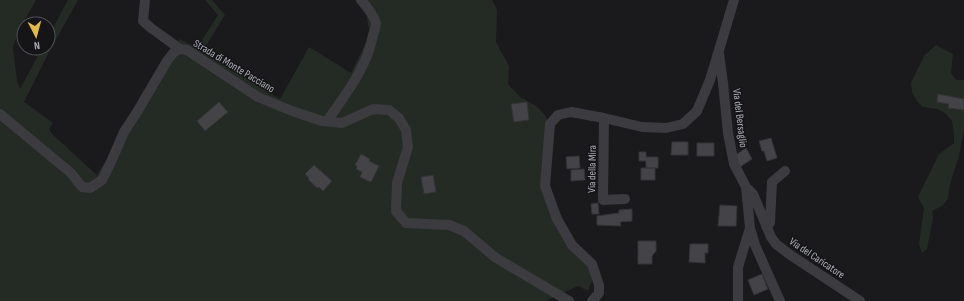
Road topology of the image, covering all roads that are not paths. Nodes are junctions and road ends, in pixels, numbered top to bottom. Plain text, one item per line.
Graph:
1 (145, 0) edge
2 (361, 0) edge
3 (734, 0) edge
4 (180, 49) junction
5 (719, 50) junction
6 (0, 114) edge
7 (604, 118) junction
8 (327, 122) junction
9 (785, 171) dead end
10 (746, 187) junction
11 (625, 199) dead end
12 (766, 226) junction
13 (750, 228) junction
14 (569, 301) edge
15 (592, 301) edge
16 (738, 301) edge
17 (780, 301) edge
18 (860, 301) edge

1 - 4 street
2 - 8 street
3 - 5 street
4 - 6 street, Strada di Monte Pacciano
4 - 8 street, Strada di Monte Pacciano
5 - 7 street
5 - 10 street, Via del Bersaglio
7 - 11 street, Via della Mira
7 - 15 street
8 - 14 street, Strada di Monte Pacciano
9 - 12 street
10 - 12 street, Via del Caricatore
10 - 13 street, Via del Bersaglio
12 - 18 street, Via del Caricatore
13 - 16 street
13 - 17 street, Via del Bersaglio

